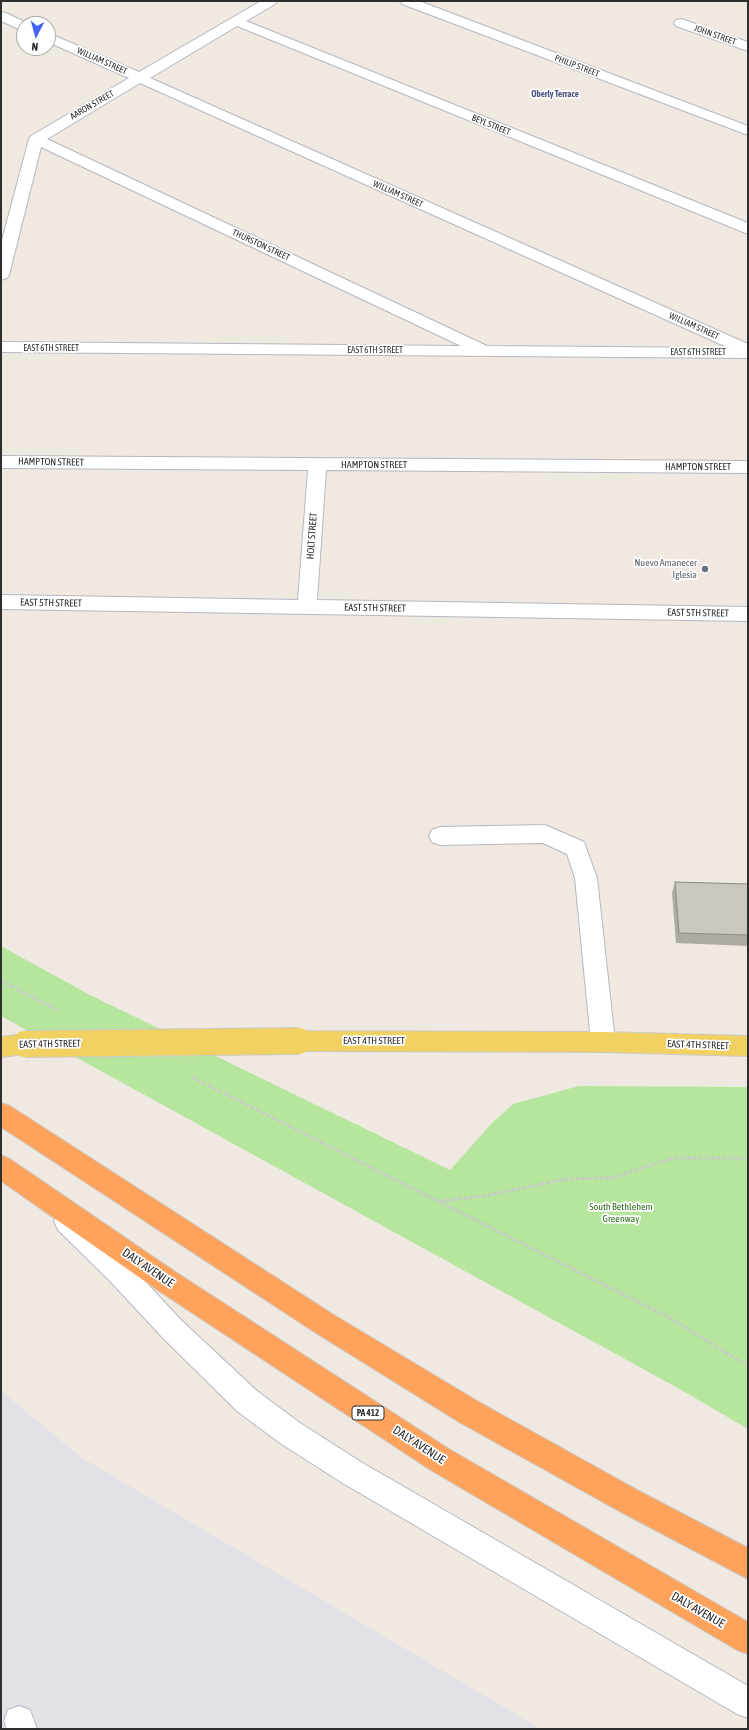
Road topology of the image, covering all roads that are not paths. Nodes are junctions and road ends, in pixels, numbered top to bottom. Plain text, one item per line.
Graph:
1 (270, 1) edge
2 (407, 1) edge
3 (1, 16) edge
4 (235, 22) junction
5 (16, 23) edge
6 (681, 23) dead end
7 (56, 41) edge
8 (748, 47) edge
9 (139, 78) junction
10 (748, 131) edge
11 (36, 139) junction
12 (748, 229) edge
13 (1, 274) edge
14 (1, 347) edge
15 (486, 351) junction
16 (748, 351) edge
17 (1, 462) edge
18 (317, 465) junction
19 (748, 467) edge
20 (1, 602) edge
21 (307, 607) junction
22 (748, 614) edge
23 (440, 836) dead end
24 (603, 1042) junction
25 (748, 1046) edge
26 (1, 1047) edge
27 (1, 1114) edge
28 (1, 1167) edge
29 (36, 1190) junction
30 (748, 1564) edge
31 (748, 1639) edge
32 (748, 1703) edge

1 - 4 street, AARON STREET
2 - 10 street, PHILIP STREET
3 - 5 street
4 - 9 street, AARON STREET
4 - 12 street, BEYL STREET
6 - 8 street, JOHN STREET
7 - 9 street, WILLIAM STREET
9 - 11 street, AARON STREET
9 - 16 street, WILLIAM STREET
11 - 13 street
11 - 15 street, THURSTON STREET
14 - 15 street, EAST 6TH STREET
15 - 16 street, EAST 6TH STREET
17 - 18 street, HAMPTON STREET
18 - 19 street, HAMPTON STREET
18 - 21 street, HOLT STREET
20 - 21 street, EAST 5TH STREET
21 - 22 street, EAST 5TH STREET
23 - 24 street
24 - 25 main road, EAST 4TH STREET
24 - 26 main road, EAST 4TH STREET, bridge
27 - 30 highway
28 - 29 highway, DALY AVENUE / PA 412
29 - 31 highway, DALY AVENUE / PA 412
29 - 32 street

